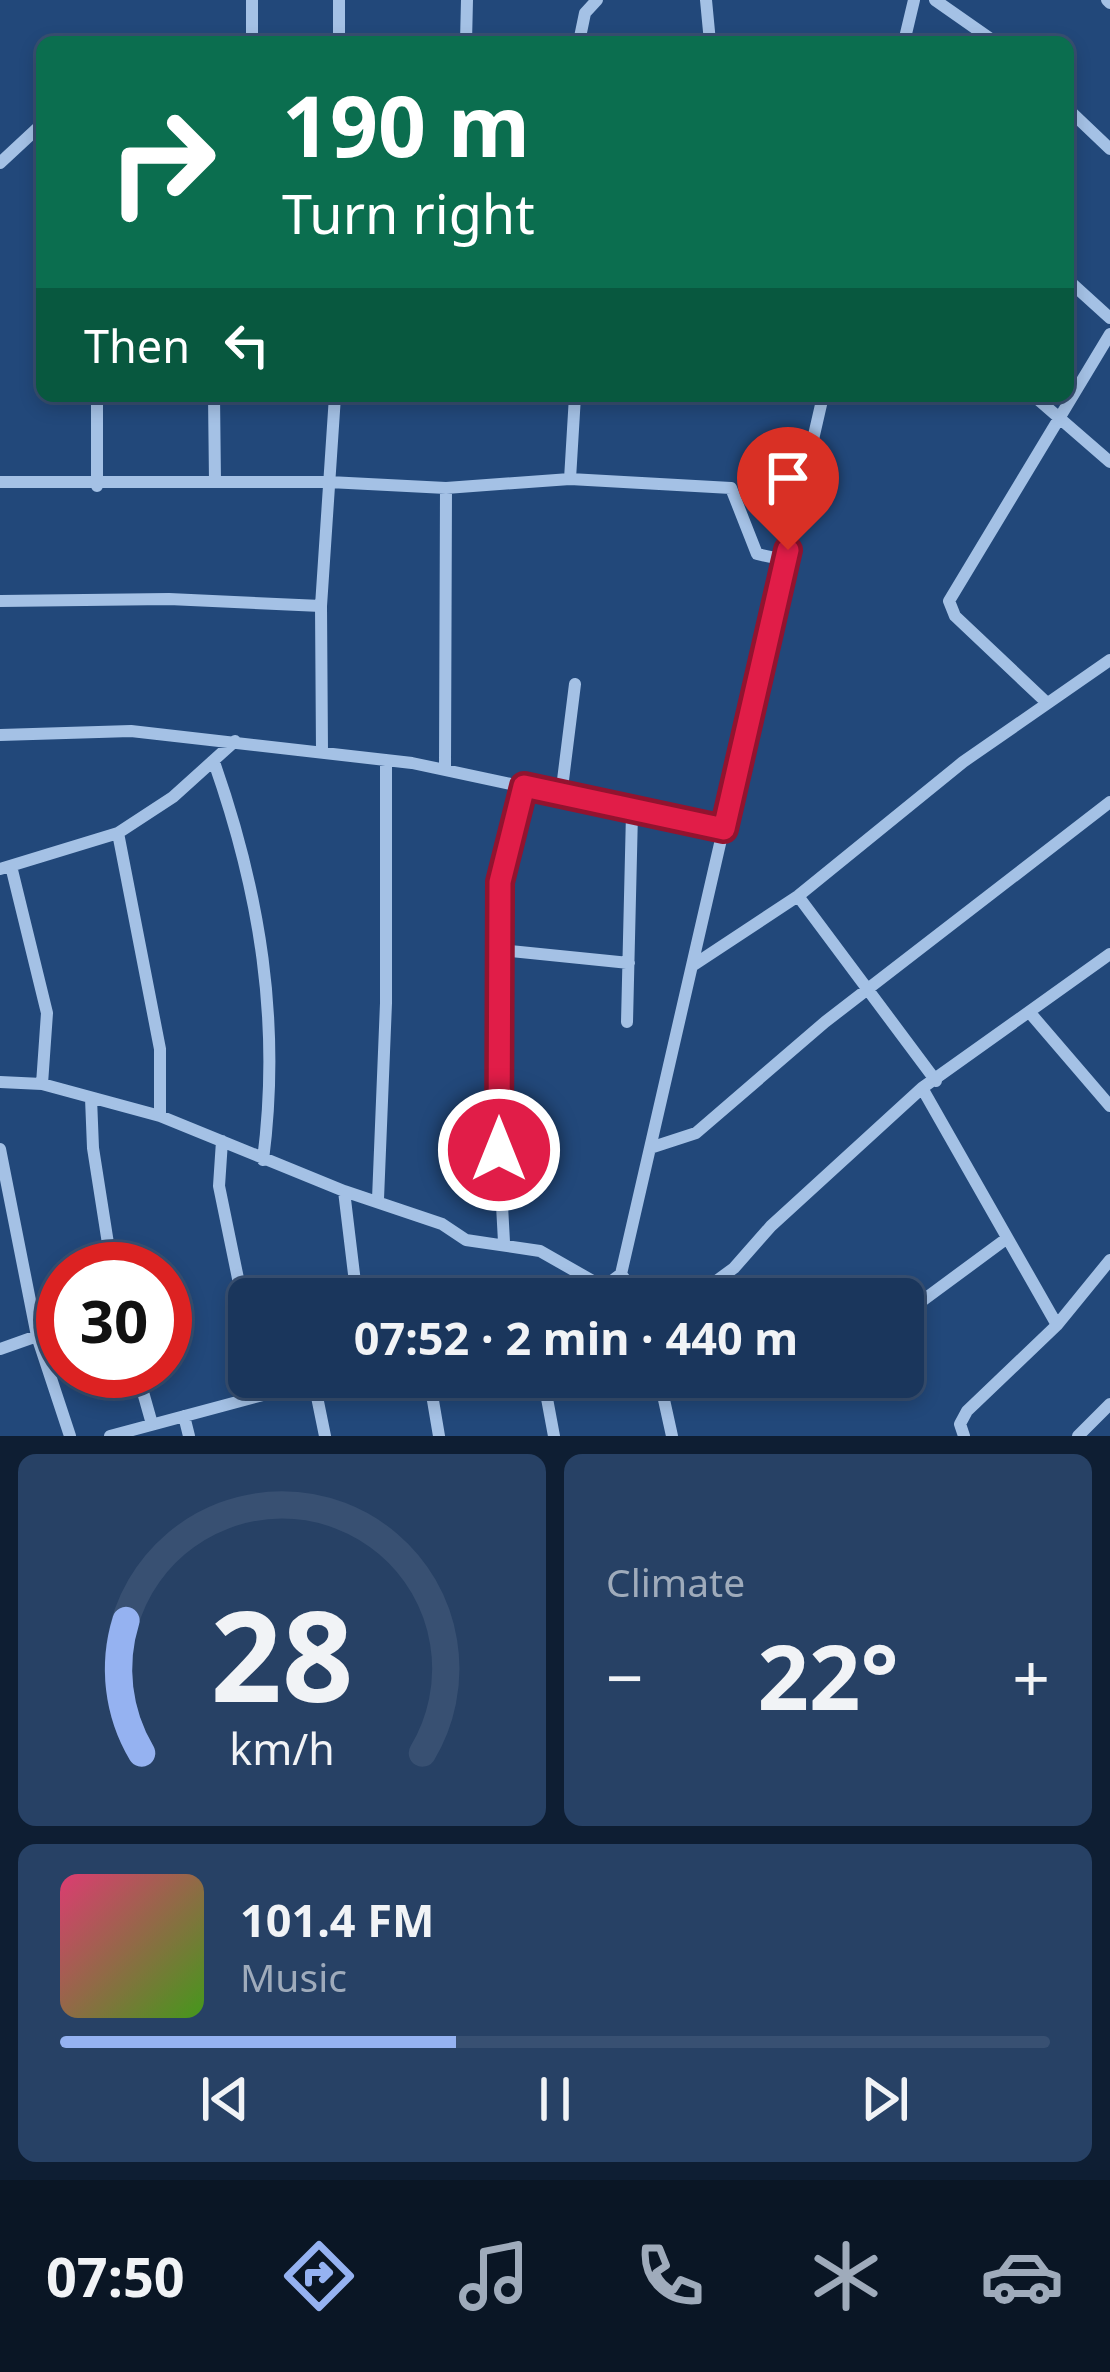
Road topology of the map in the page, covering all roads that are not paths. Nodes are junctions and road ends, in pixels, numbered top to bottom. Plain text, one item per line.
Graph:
1 (252, 0) edge
2 (339, 0) edge
3 (467, 0) edge
4 (597, 0) edge
5 (706, 0) edge
6 (914, 0) edge
7 (935, 0) edge
8 (252, 36) edge
9 (339, 36) edge
10 (466, 36) edge
11 (580, 36) edge
12 (709, 36) edge
13 (905, 36) edge
14 (986, 36) edge
15 (1074, 115) edge
16 (36, 130) edge
17 (1110, 149) edge
18 (0, 163) edge
19 (1074, 285) edge
20 (1110, 318) edge
21 (1110, 334) edge
22 (1074, 390) edge
23 (97, 402) edge
24 (214, 402) edge
25 (335, 402) edge
26 (575, 402) edge
27 (822, 402) edge
28 (1041, 402) edge
29 (1066, 402) edge
30 (1057, 416) junction
31 (1110, 462) edge
32 (570, 479) junction
33 (0, 482) edge
34 (215, 482) junction
35 (329, 482) junction
36 (97, 486) junction
37 (446, 488) junction
38 (785, 560) junction
39 (0, 601) edge
40 (322, 606) junction
41 (1110, 660) edge
42 (575, 684) dead end
43 (1046, 703) junction
44 (0, 735) edge
45 (235, 741) junction
46 (322, 752) junction
47 (386, 760) junction
48 (214, 762) junction
49 (445, 769) junction
50 (524, 786) junction
51 (561, 796) junction
52 (1110, 802) edge
53 (632, 813) junction
54 (724, 829) junction
55 (118, 833) junction
56 (6, 867) edge
57 (797, 896) junction
58 (500, 950) junction
59 (1110, 953) edge
60 (629, 963) junction
61 (692, 966) junction
62 (864, 991) junction
63 (1031, 1014) junction
64 (627, 1022) dead end
65 (0, 1082) edge
66 (42, 1084) junction
67 (929, 1085) junction
68 (91, 1098) junction
69 (1110, 1106) edge
70 (160, 1116) junction
71 (222, 1141) junction
72 (650, 1148) junction
73 (0, 1149) edge
74 (263, 1160) junction
75 (344, 1191) junction
76 (378, 1198) junction
77 (5, 1219) edge
78 (1006, 1240) junction
79 (108, 1242) edge
80 (504, 1242) junction
81 (1110, 1260) edge
82 (621, 1274) junction
83 (238, 1278) edge
84 (355, 1278) edge
85 (590, 1278) edge
86 (616, 1278) edge
87 (624, 1278) edge
88 (720, 1278) edge
89 (924, 1300) edge
90 (1057, 1324) junction
91 (36, 1332) edge
92 (36, 1336) edge
93 (0, 1349) edge
94 (57, 1398) edge
95 (145, 1398) edge
96 (252, 1398) edge
97 (317, 1398) edge
98 (432, 1398) edge
99 (547, 1398) edge
100 (664, 1398) edge
101 (1110, 1404) edge
102 (184, 1416) junction
103 (152, 1424) junction
104 (70, 1436) edge
105 (110, 1436) edge
106 (189, 1436) edge
107 (325, 1436) edge
108 (439, 1436) edge
109 (554, 1436) edge
110 (672, 1436) edge
111 (964, 1436) edge
112 (1078, 1436) edge

1 - 8 street
2 - 9 street
3 - 10 street
4 - 11 street
5 - 12 street
6 - 13 street
7 - 14 street
15 - 17 street
16 - 18 street
19 - 20 street
21 - 22 street
23 - 36 street
24 - 34 street
25 - 35 street
26 - 32 street
27 - 38 street
28 - 30 street
29 - 30 street
30 - 31 street
30 - 43 street
32 - 37 street
32 - 38 street
33 - 36 street
34 - 35 street
34 - 36 street
35 - 37 street
35 - 40 street
37 - 49 street
38 - 54 street
39 - 40 street
40 - 46 street
41 - 43 street
42 - 51 street
43 - 57 street
44 - 45 street
45 - 46 street
45 - 48 street
46 - 47 street
47 - 49 street
47 - 76 street
48 - 55 street
48 - 74 street
49 - 50 street
50 - 51 street
50 - 58 street
51 - 53 street
52 - 62 street
53 - 54 street
53 - 60 street
54 - 61 street
55 - 56 street
55 - 70 street
56 - 66 street
57 - 61 street
57 - 62 street
58 - 60 street
58 - 80 street
59 - 63 street
60 - 64 street
61 - 72 street
62 - 67 street
62 - 72 street
63 - 67 street
63 - 69 street
65 - 66 street
66 - 68 street
67 - 78 street
67 - 88 street
68 - 70 street
68 - 79 street
70 - 71 street
71 - 74 street
71 - 83 street
72 - 82 street
73 - 77 street
74 - 75 street
75 - 76 street
75 - 84 street
76 - 80 street
77 - 91 street
78 - 89 street
78 - 90 street
80 - 85 street
81 - 90 street
82 - 86 street
82 - 87 street
90 - 111 street
92 - 93 street
94 - 104 street
95 - 103 street
96 - 102 street
97 - 107 street
98 - 108 street
99 - 109 street
100 - 110 street
101 - 112 street
102 - 103 street
102 - 106 street
103 - 105 street

